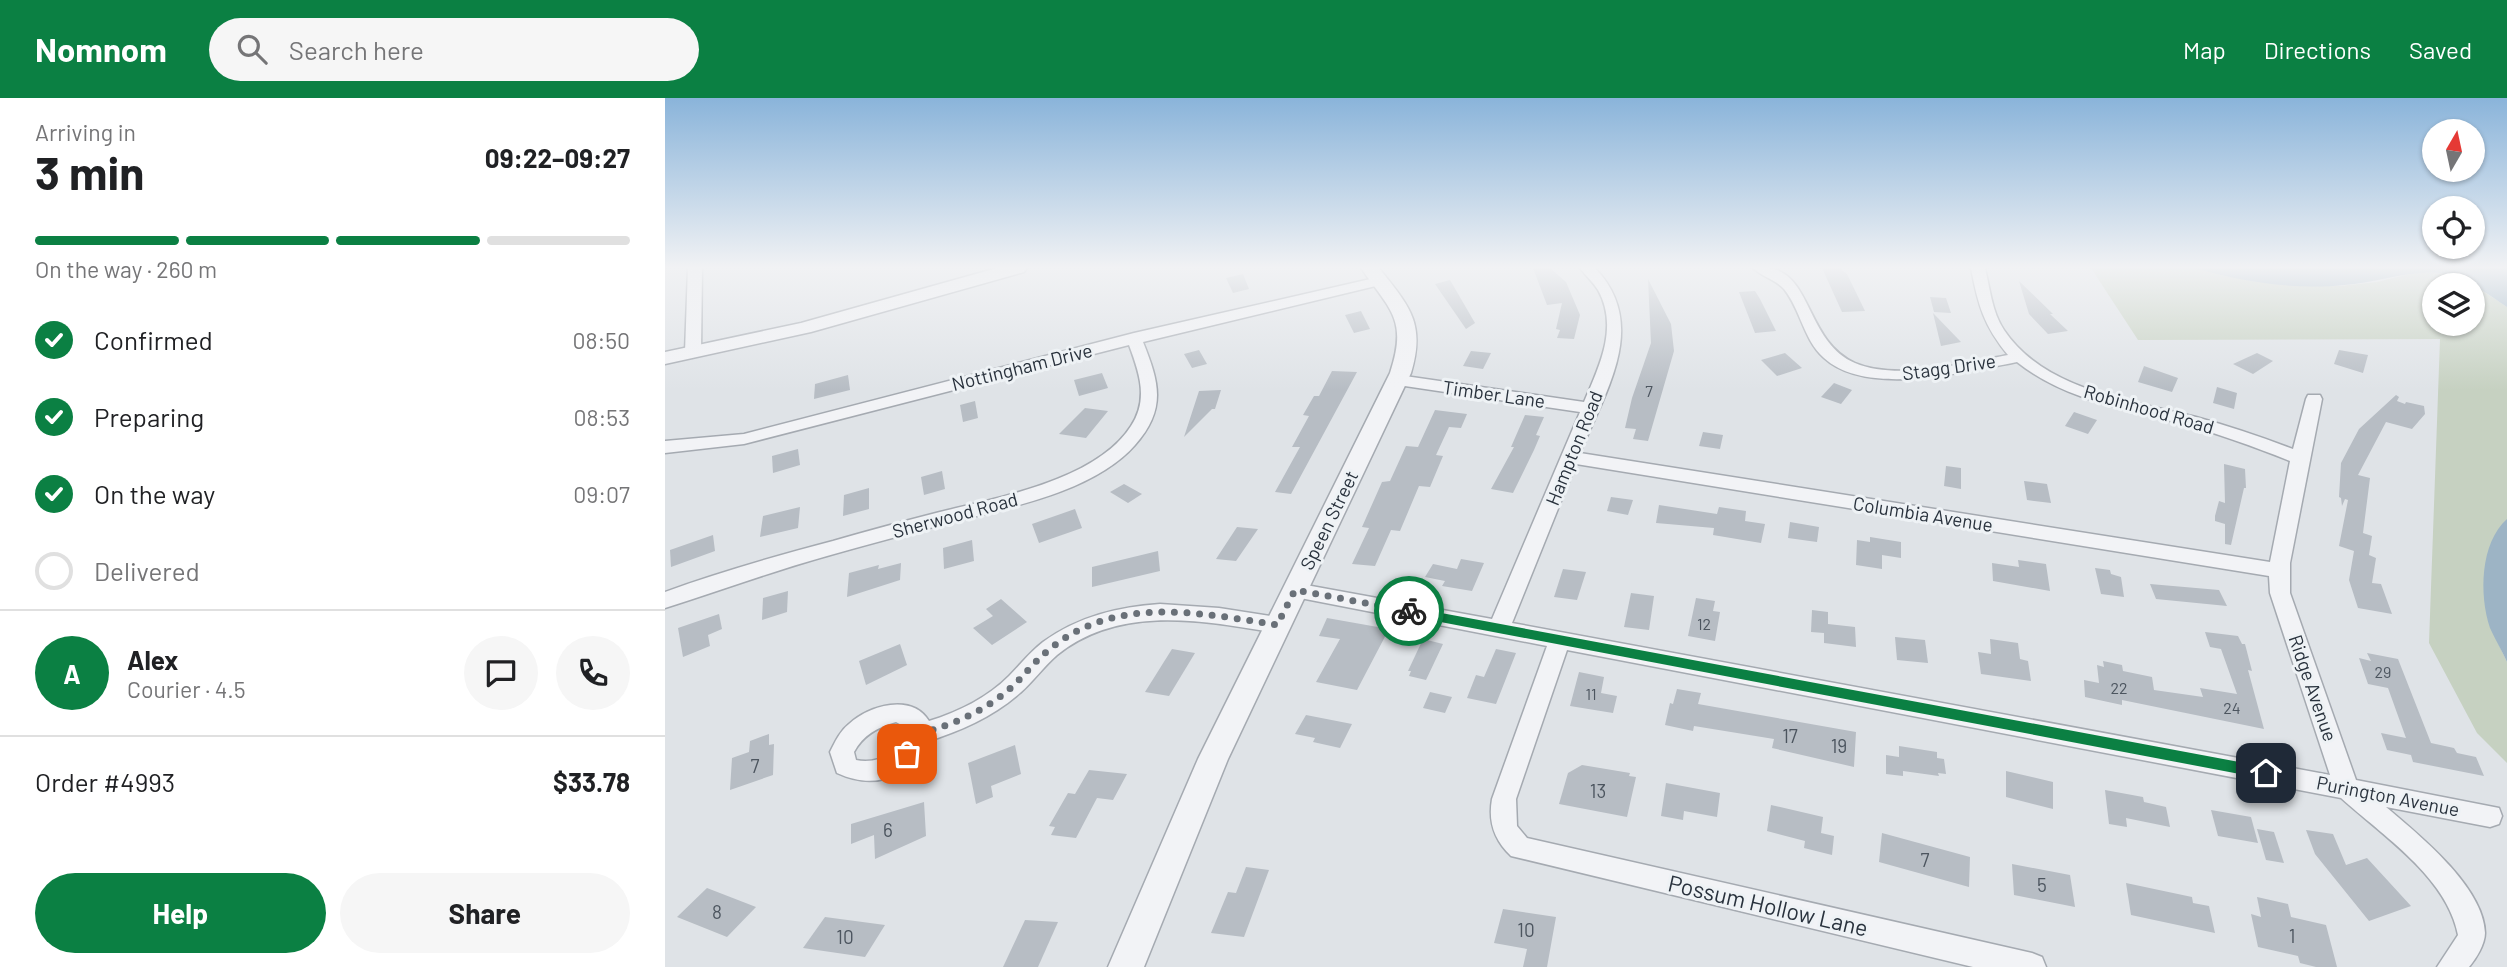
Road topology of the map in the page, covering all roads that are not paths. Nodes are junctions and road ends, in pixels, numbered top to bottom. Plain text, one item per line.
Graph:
1 (694, 309) edge
2 (873, 309) edge
3 (1247, 309) edge
4 (1399, 309) edge
5 (1612, 309) edge
6 (1802, 309) edge
7 (1989, 309) edge
8 (1134, 338) junction
9 (693, 352) junction
10 (2020, 357) junction
11 (665, 358) edge
12 (1398, 380) junction
13 (2314, 399) dead end
14 (1590, 408) junction
15 (665, 447) edge
16 (1570, 457) junction
17 (2298, 457) junction
18 (2277, 570) junction
19 (1295, 590) junction
20 (665, 600) edge
21 (1277, 625) junction
22 (1499, 628) junction
23 (1560, 640) junction
24 (919, 734) dead end
25 (2347, 789) junction
26 (2490, 816) dead end
27 (1126, 967) edge
28 (2032, 967) edge
29 (2451, 967) edge

1 - 9 street
2 - 9 street
3 - 8 street, Nottingham Drive
4 - 12 street, Speen Street
5 - 14 street, Hampton Road
6 - 10 street, Stagg Drive
7 - 10 street, Robinhood Road
8 - 15 street, Nottingham Drive
8 - 20 street, Sherwood Road
9 - 11 street
10 - 17 street, Robinhood Road
12 - 14 street, Timber Lane
12 - 19 street, Speen Street
13 - 17 street, Ridge Avenue
14 - 16 street, Hampton Road
16 - 18 street, Columbia Avenue
16 - 22 street, Hampton Road
17 - 18 street, Ridge Avenue
18 - 25 street, Ridge Avenue
19 - 21 street, Speen Street
19 - 22 street, Purington Avenue
21 - 24 street
21 - 27 street, Speen Street
22 - 23 street, Purington Avenue
23 - 25 street, Purington Avenue
23 - 28 street, Possum Hollow Lane
25 - 26 street, Purington Avenue
25 - 29 street

